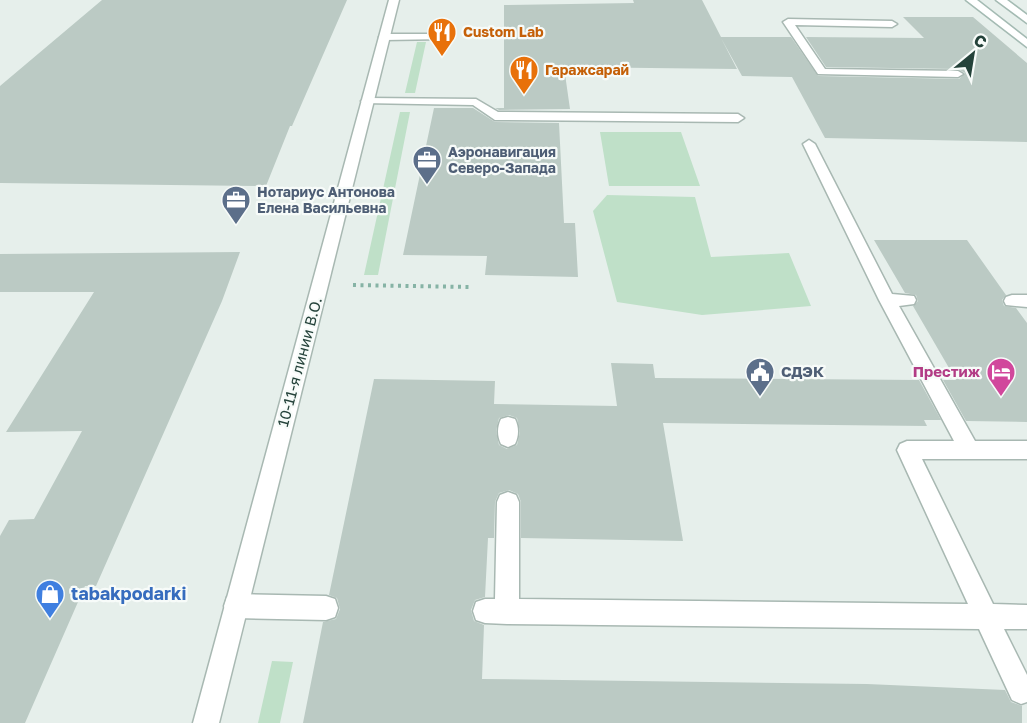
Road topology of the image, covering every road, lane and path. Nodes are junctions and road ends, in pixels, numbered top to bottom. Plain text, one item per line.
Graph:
1 (394, 0) edge
2 (971, 0) edge
3 (1000, 0) edge
4 (1027, 20) edge
5 (892, 24) dead end
6 (443, 37) dead end
7 (384, 38) junction
8 (1027, 44) edge
9 (958, 74) dead end
10 (368, 101) junction
11 (738, 118) dead end
12 (809, 144) dead end
13 (320, 285) junction
14 (469, 287) dead end
15 (887, 300) junction
16 (908, 300) dead end
17 (969, 450) junction
18 (1027, 450) edge
19 (508, 502) dead end
20 (236, 606) junction
21 (326, 608) dead end
22 (985, 616) junction
23 (1027, 617) edge
24 (1021, 691) dead end
25 (206, 723) edge

1 - 7 street, 10-11-я линии В.О.
2 - 8 street
3 - 4 street
5 - 9 street
6 - 7 street
7 - 10 street, 10-11-я линии В.О.
10 - 11 street
10 - 13 street, 10-11-я линии В.О.
12 - 15 street
13 - 14 path
13 - 20 street, 10-11-я линии В.О.
15 - 16 street
15 - 17 street
17 - 18 street
17 - 22 street
19 - 22 street
20 - 21 street
20 - 25 street, 10-11-я линии В.О.
22 - 23 street
22 - 24 street

